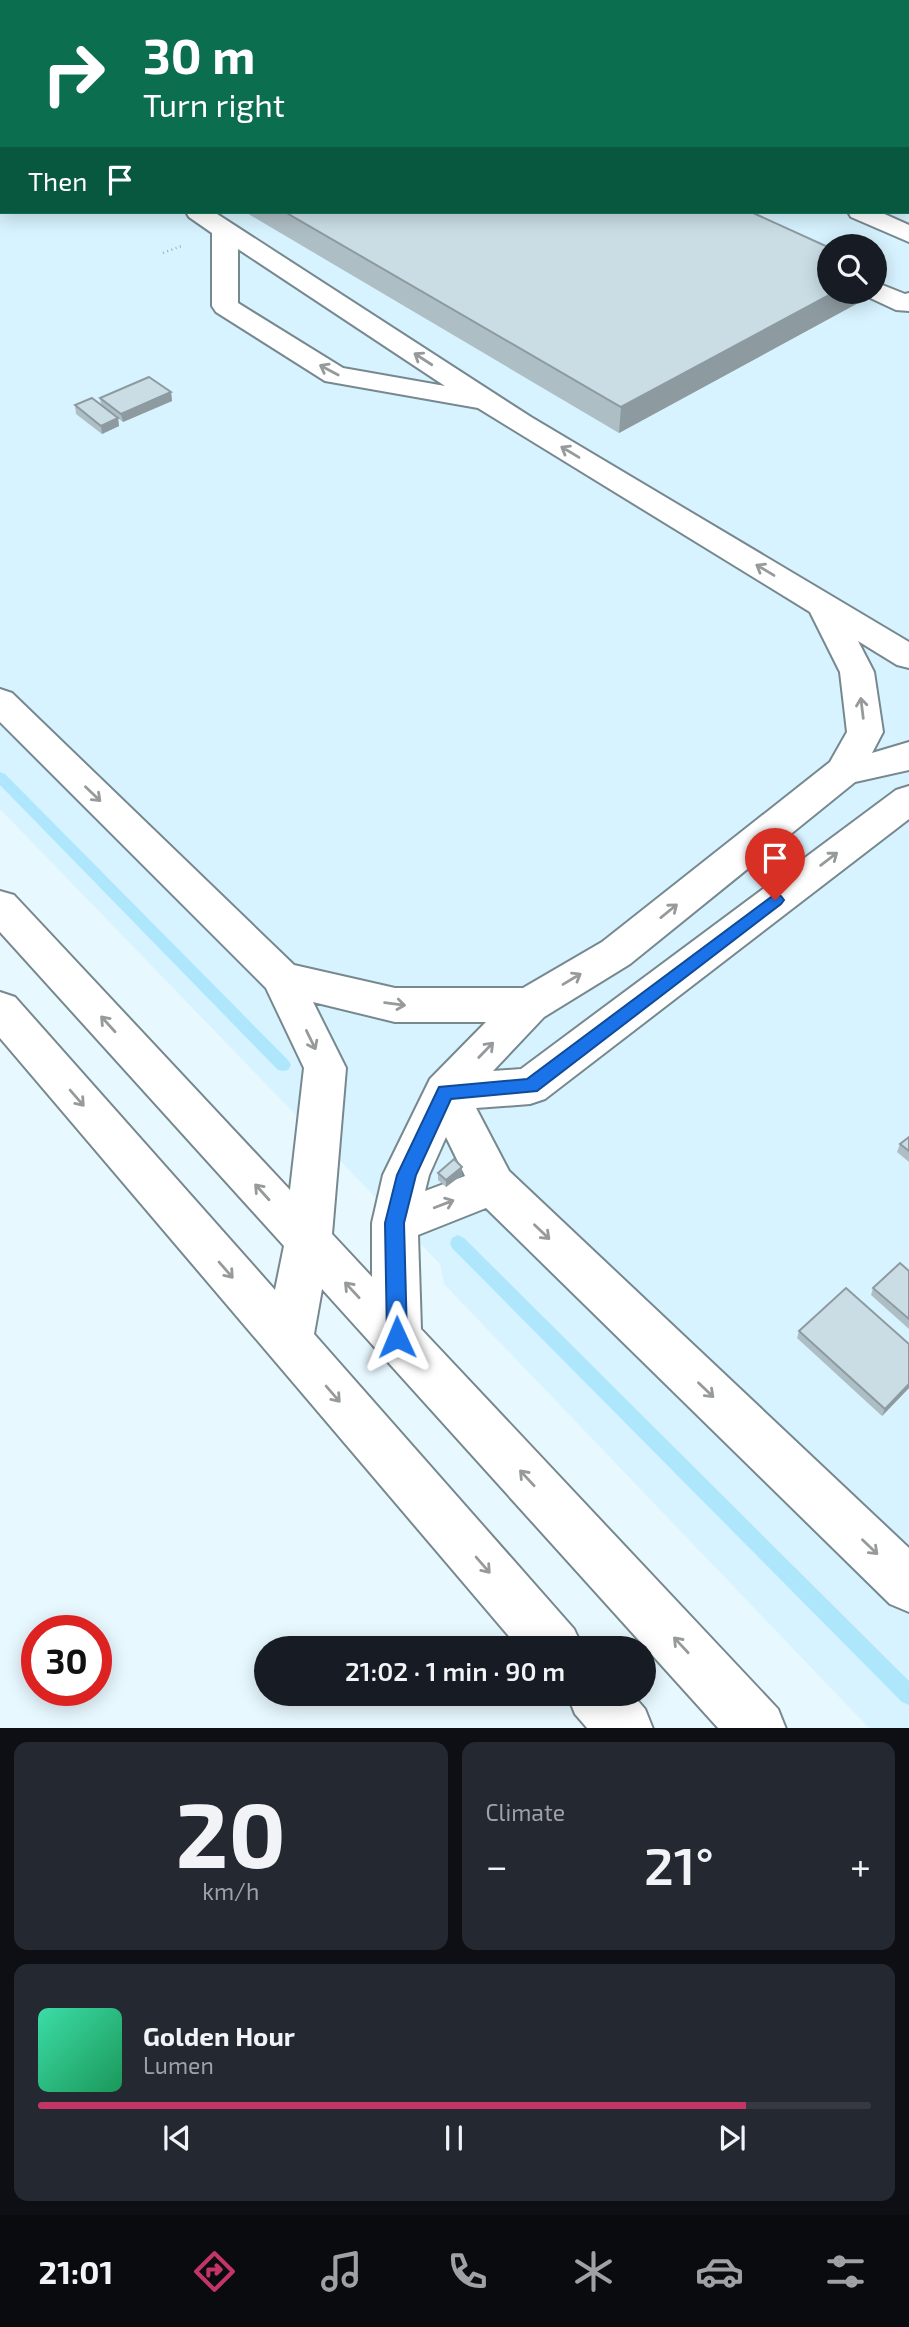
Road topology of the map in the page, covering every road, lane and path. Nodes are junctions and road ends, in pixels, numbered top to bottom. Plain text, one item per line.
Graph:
1 (201, 214) edge
2 (864, 214) edge
3 (225, 229) junction
4 (909, 234) edge
5 (887, 296) edge
6 (909, 302) edge
7 (491, 403) junction
8 (823, 605) junction
9 (909, 657) edge
10 (0, 701) edge
11 (909, 755) edge
12 (844, 771) junction
13 (909, 799) edge
14 (0, 906) edge
15 (281, 978) junction
16 (528, 1005) junction
17 (0, 1009) edge
18 (445, 1092) junction
19 (493, 1185) junction
20 (395, 1223) junction
21 (308, 1242) junction
22 (397, 1337) junction
23 (288, 1342) junction
24 (909, 1585) edge
25 (545, 1636) edge
26 (606, 1706) edge
27 (625, 1728) edge
28 (758, 1728) edge

1 - 3 street
2 - 4 street
7 -> 3 street
7 -> 3 street
5 - 6 street
8 -> 7 street
8 - 9 street
12 -> 8 street
10 -> 15 street
11 - 12 street
16 -> 12 street
18 -> 13 street
21 -> 14 street
15 -> 16 street
15 -> 21 street
18 -> 16 street
17 -> 23 street
18 - 19 street
18 - 20 street
20 -> 19 street
19 -> 24 street
20 - 22 street
22 -> 21 street
21 - 23 street
28 -> 22 street
23 -> 25 street
26 - 27 street

